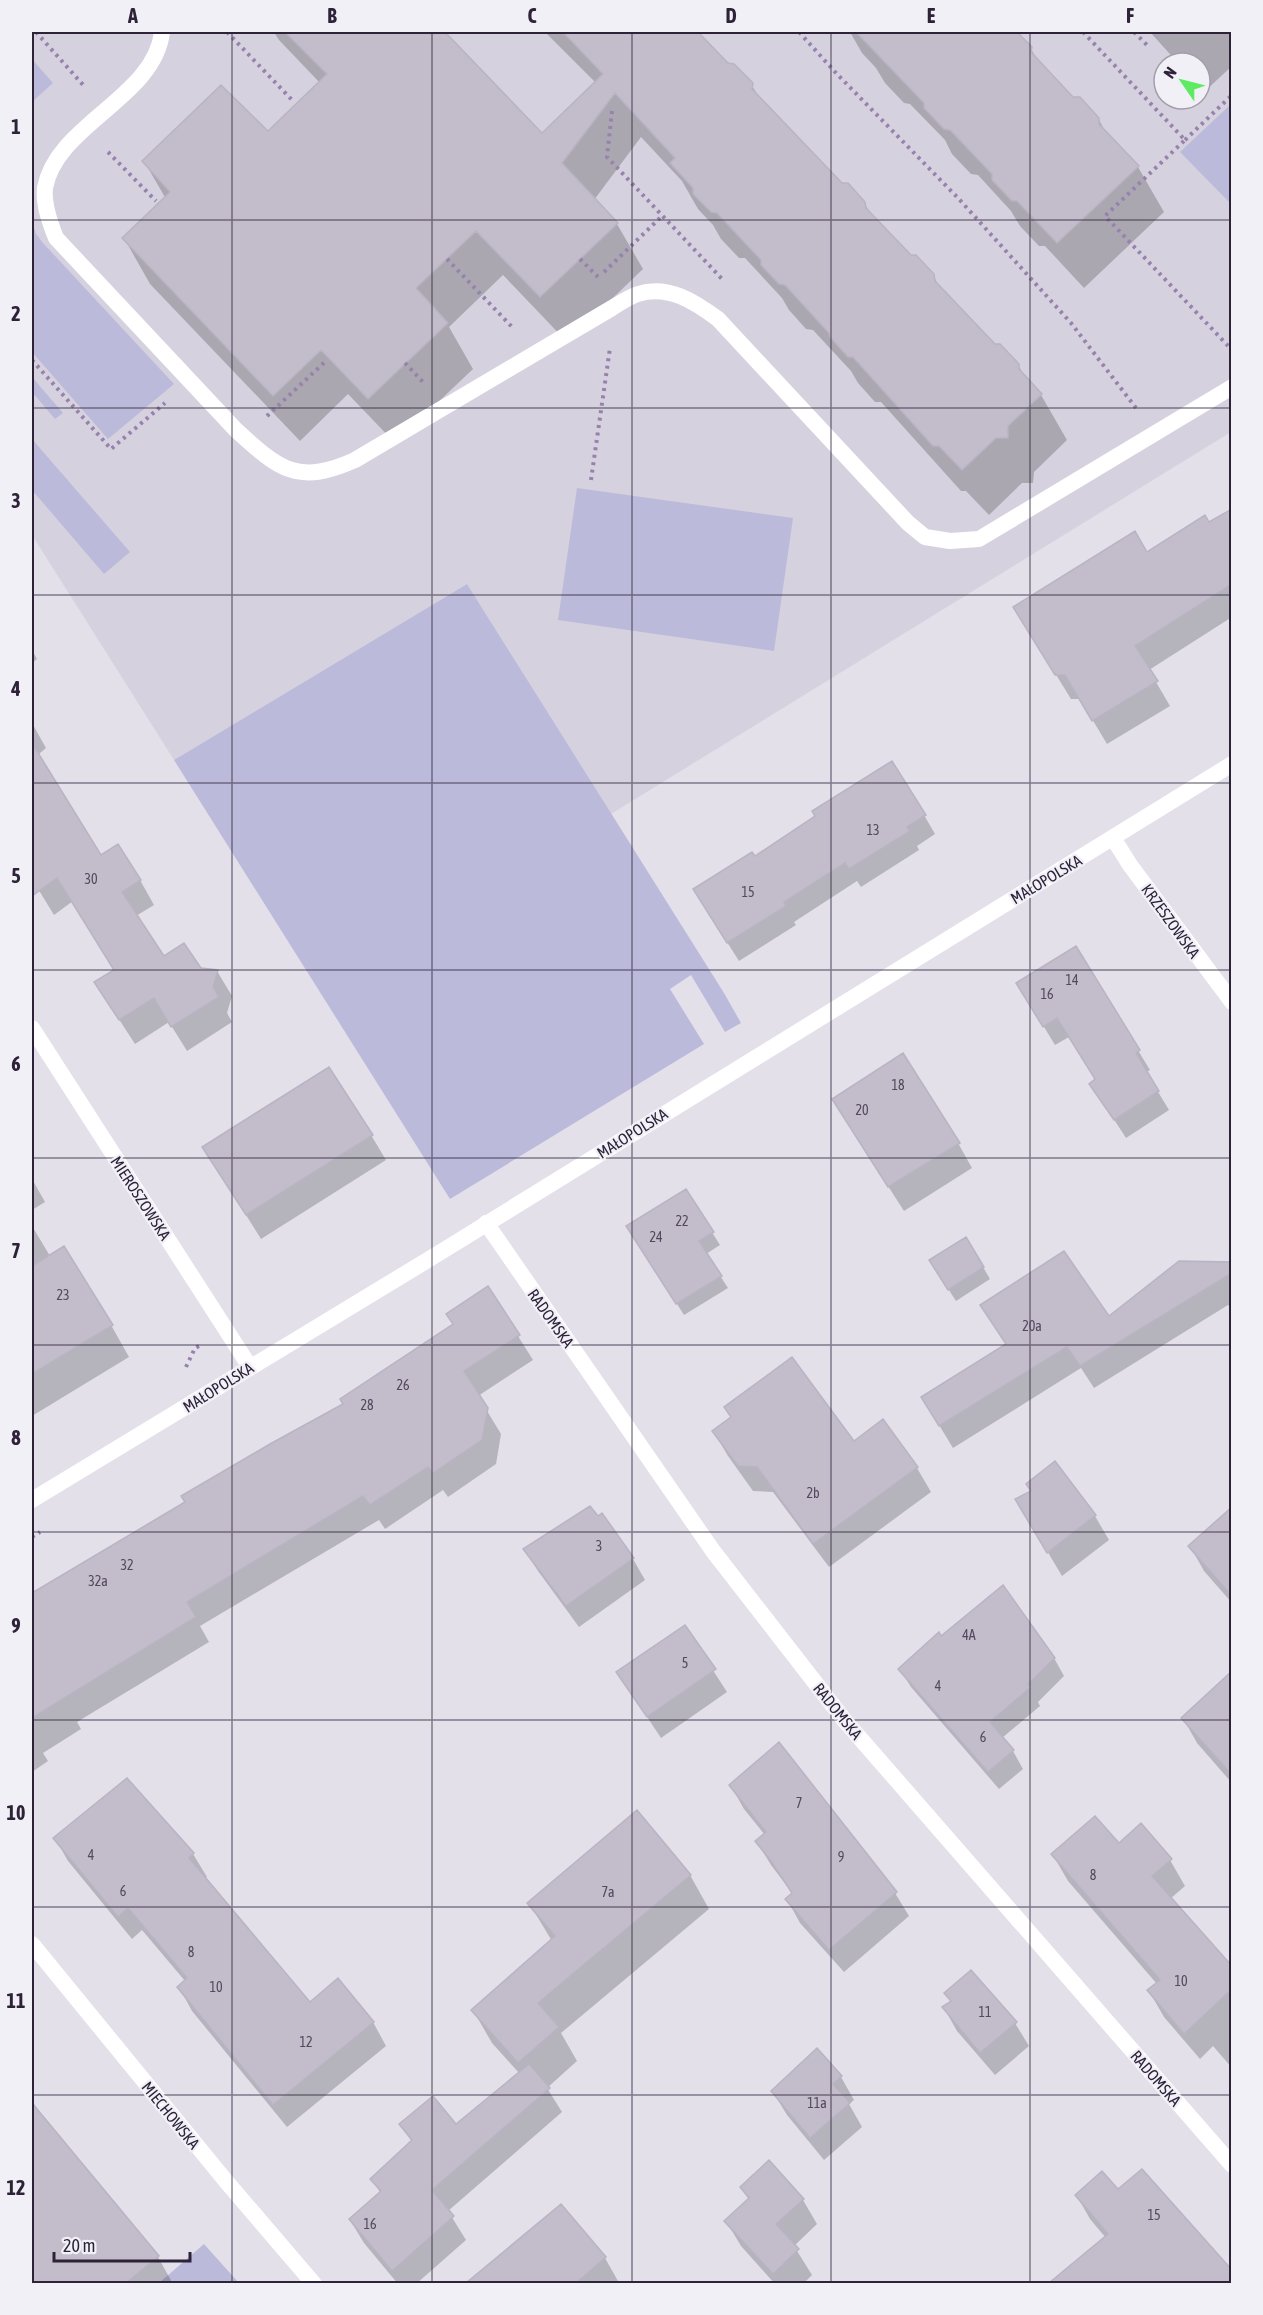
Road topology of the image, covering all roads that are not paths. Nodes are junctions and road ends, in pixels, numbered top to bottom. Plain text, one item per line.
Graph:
1 (162, 32) edge
2 (1232, 387) edge
3 (1232, 764) edge
4 (1113, 838) junction
5 (1232, 1002) edge
6 (32, 1029) edge
7 (486, 1223) junction
8 (250, 1368) junction
9 (32, 1500) edge
10 (32, 1944) edge
11 (1232, 2165) edge
12 (314, 2283) edge

1 - 2 street
3 - 4 street, MAŁOPOLSKA
4 - 5 street, KRZESZOWSKA
4 - 7 street, MAŁOPOLSKA
6 - 8 street, MIEROSZOWSKA
7 - 8 street, MAŁOPOLSKA
7 - 11 street, RADOMSKA
8 - 9 street, MAŁOPOLSKA
10 - 12 street, MIECHOWSKA

